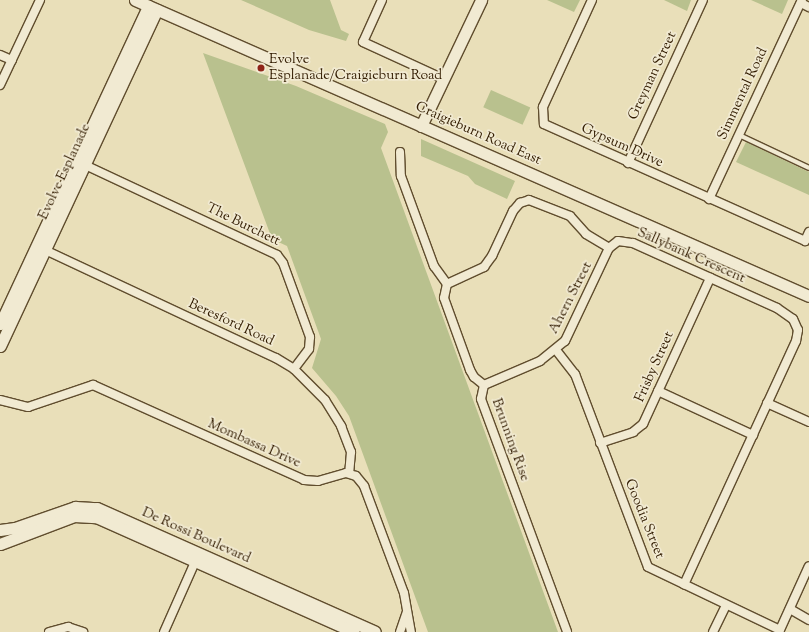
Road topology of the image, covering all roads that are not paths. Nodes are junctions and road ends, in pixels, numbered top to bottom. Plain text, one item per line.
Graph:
1 (40, 0) edge
2 (135, 0) edge
3 (382, 0) edge
4 (481, 0) edge
5 (592, 0) edge
6 (703, 0) edge
7 (801, 2) edge
8 (809, 7) edge
9 (152, 8) junction
10 (0, 55) edge
11 (12, 60) junction
12 (444, 78) junction
13 (0, 85) edge
14 (422, 126) junction
15 (738, 134) junction
16 (400, 152) dead end
17 (81, 163) junction
18 (628, 163) junction
19 (809, 168) edge
20 (709, 199) junction
21 (809, 232) edge
22 (41, 248) junction
23 (609, 248) junction
24 (710, 278) junction
25 (447, 284) junction
26 (809, 296) edge
27 (0, 324) edge
28 (0, 346) edge
29 (556, 350) junction
30 (294, 369) junction
31 (484, 385) junction
32 (658, 392) junction
33 (0, 395) edge
34 (4, 401) edge
35 (767, 403) junction
36 (809, 422) edge
37 (752, 435) junction
38 (600, 444) junction
39 (350, 473) junction
40 (0, 530) edge
41 (0, 544) edge
42 (195, 562) junction
43 (809, 566) edge
44 (684, 586) junction
45 (726, 605) junction
46 (790, 609) junction
47 (408, 611) junction
48 (809, 620) edge
49 (780, 631) edge
50 (49, 632) edge
51 (83, 632) edge
52 (164, 632) edge
53 (354, 632) edge
54 (376, 632) edge
55 (400, 632) edge
56 (411, 632) edge
57 (566, 632) edge
58 (713, 632) edge

1 - 11 street
2 - 9 street, Craigieburn Road East
3 - 12 street
4 - 12 street
5 - 18 street, Gypsum Drive
6 - 18 street, Greyman Street
7 - 8 street
7 - 15 street, Simmental Road
9 - 14 street, Craigieburn Road East
9 - 17 street, Evolve Esplanade
10 - 11 street
11 - 13 street
12 - 14 street
14 - 26 street, Craigieburn Road East
15 - 19 lane
15 - 20 street, Simmental Road
16 - 25 street
17 - 22 street, Evolve Esplanade
17 - 30 street, The Burchett
18 - 20 street, Gypsum Drive
20 - 21 street, Gypsum Drive
22 - 27 street, Evolve Esplanade
22 - 28 street, Evolve Esplanade
22 - 30 street, Beresford Road
23 - 24 street, Sallybank Crescent
23 - 25 street
23 - 29 street, Ahern Street
24 - 32 street, Frisby Street
24 - 35 street, Sallybank Crescent
25 - 31 street, Brunning Rise
29 - 31 street, Ahern Street
29 - 38 street, Goodia Street
30 - 39 street, Beresford Road
31 - 57 street, Brunning Rise
32 - 37 street
32 - 38 street, Frisby Street
33 - 34 street, Mombassa Drive
34 - 39 street, Mombassa Drive
35 - 36 street
35 - 37 street, Sallybank Crescent
37 - 44 street
38 - 44 street, Goodia Street
39 - 47 street
40 - 54 street, De Rossi Boulevard
41 - 42 street, De Rossi Boulevard
42 - 52 street
42 - 53 street, De Rossi Boulevard
43 - 46 street
44 - 45 street, Goodia Street
45 - 49 street, Goodia Street
45 - 58 street
46 - 48 street
46 - 49 street
47 - 55 street
47 - 56 street
50 - 51 street

